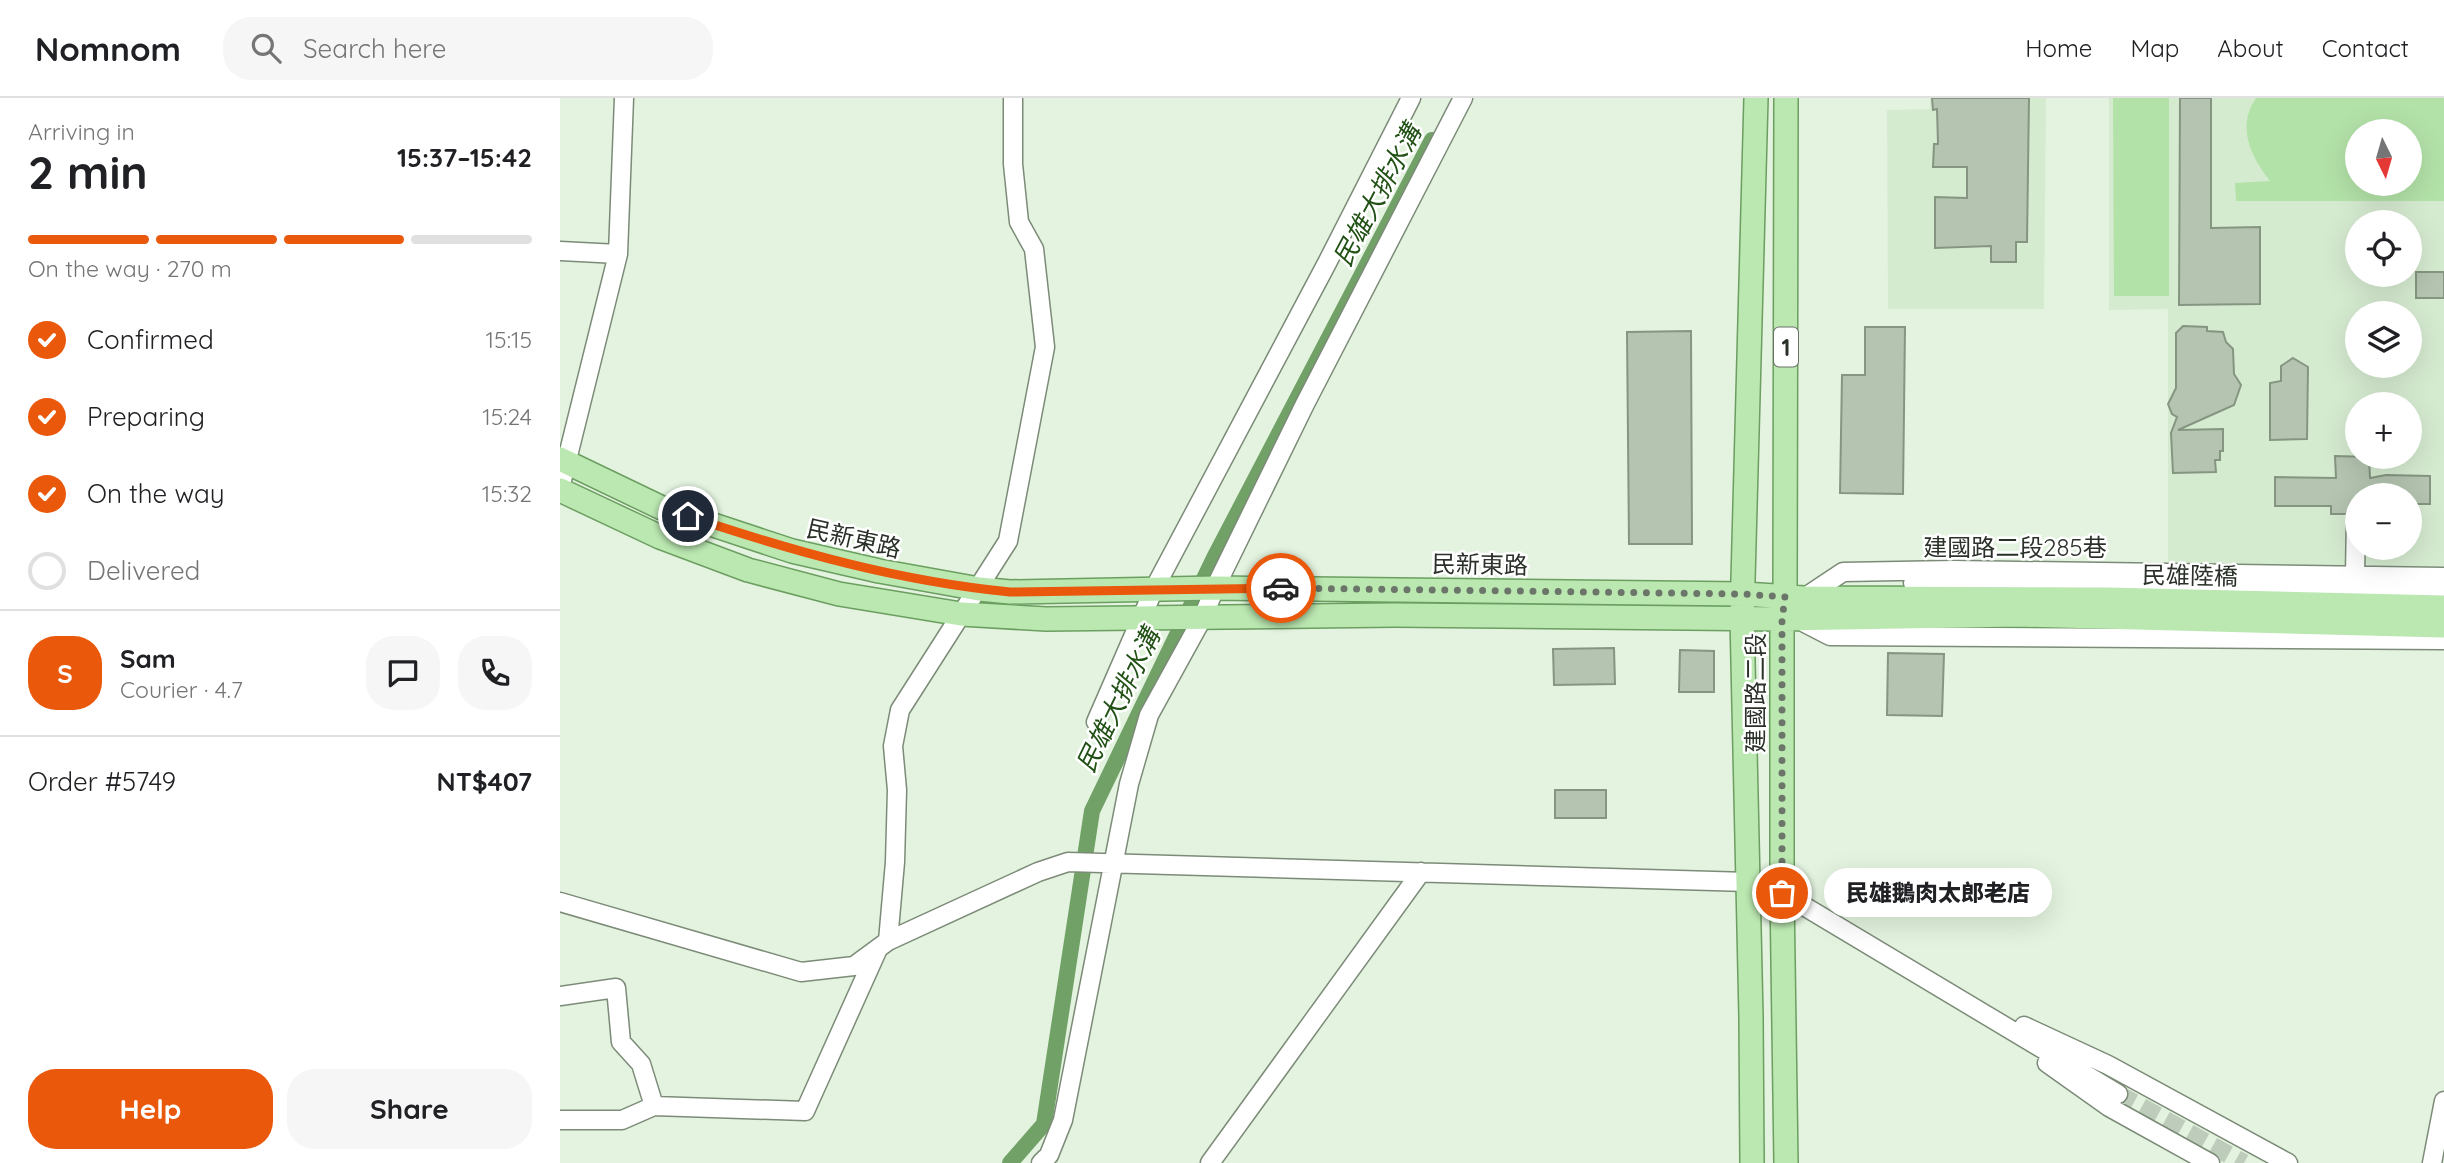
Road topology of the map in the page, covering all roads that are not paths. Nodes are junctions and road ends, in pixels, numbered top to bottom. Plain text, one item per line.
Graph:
1 (624, 98) edge
2 (1013, 98) edge
3 (1411, 98) edge
4 (1463, 98) edge
5 (1756, 98) edge
6 (1786, 98) edge
7 (560, 251) edge
8 (618, 254) junction
9 (563, 461) edge
10 (560, 489) edge
11 (2355, 560) edge
12 (2355, 575) junction
13 (2444, 577) edge
14 (1215, 588) junction
15 (979, 589) junction
16 (1154, 589) junction
17 (1744, 594) junction
18 (2444, 595) edge
19 (1935, 606) junction
20 (2444, 607) edge
21 (1792, 608) junction
22 (961, 614) junction
23 (1203, 617) junction
24 (1742, 617) junction
25 (1141, 618) junction
26 (2444, 626) edge
27 (2444, 633) edge
28 (2444, 640) edge
29 (1096, 722) dead end
30 (1114, 864) junction
31 (1421, 873) junction
32 (1748, 882) junction
33 (1782, 893) junction
34 (560, 902) edge
35 (883, 945) junction
36 (1935, 985) junction
37 (560, 996) edge
38 (2118, 1094) tunnel mouth
39 (2444, 1101) edge
40 (654, 1106) junction
41 (560, 1120) edge
42 (1041, 1163) edge
43 (1210, 1163) edge
44 (1752, 1163) edge
45 (1786, 1163) edge
46 (2210, 1163) edge
47 (2288, 1163) edge
48 (2432, 1163) edge

1 - 8 street
2 - 15 street
3 - 16 street
4 - 14 street
5 - 17 main road, 建國路二段 / 1
6 - 21 main road, 建國路二段 / 1
7 - 8 street
8 - 9 street
9 - 10 street
9 - 15 main road, 民新東路
10 - 22 main road
11 - 12 street
12 - 13 street, 建國路二段285巷
12 - 21 street, 建國路二段285巷
14 - 16 main road, 民新東路
14 - 17 main road, 民新東路
14 - 23 street
15 - 16 main road, 民新東路
15 - 22 street
16 - 25 street
17 - 21 main road, 民新東路
17 - 24 main road, 建國路二段 / 1
18 - 19 street, 民雄陸橋
19 - 20 main road, 民雄陸橋
19 - 21 main road
19 - 21 street
19 - 26 main road, 民雄陸橋
19 - 27 street
21 - 24 main road
21 - 28 street
21 - 33 main road, 建國路二段 / 1
22 - 25 main road
22 - 35 street
23 - 24 main road
23 - 25 main road
23 - 30 street
24 - 32 main road, 建國路二段 / 1
25 - 29 street
30 - 31 street
30 - 35 street
30 - 42 street
31 - 32 street
31 - 43 street
32 - 33 street
32 - 44 main road, 建國路二段 / 1
33 - 36 street
33 - 45 main road, 建國路二段 / 1
34 - 35 street
35 - 40 street
36 - 38 street
36 - 46 street
36 - 47 street
37 - 40 street
39 - 48 street
40 - 41 street

